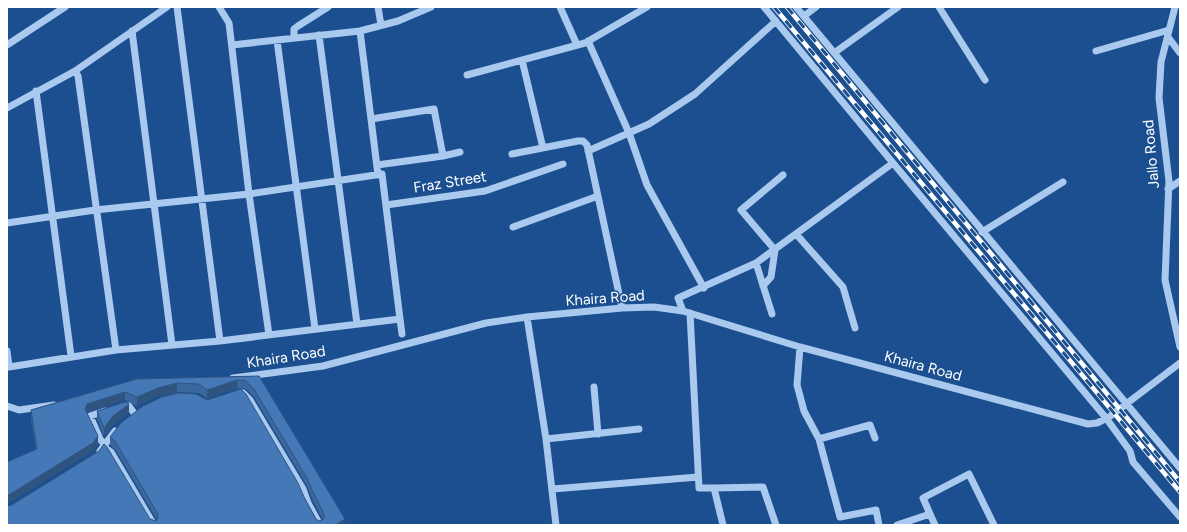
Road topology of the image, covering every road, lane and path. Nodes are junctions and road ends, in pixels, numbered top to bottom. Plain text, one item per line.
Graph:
1 (64, 7) edge
2 (167, 7) edge
3 (177, 7) edge
4 (219, 7) edge
5 (328, 7) edge
6 (378, 7) edge
7 (428, 7) edge
8 (560, 7) edge
9 (647, 7) edge
10 (764, 7) edge
11 (796, 7) edge
12 (816, 7) edge
13 (898, 7) edge
14 (939, 7) edge
15 (1175, 7) edge
16 (804, 16) junction
17 (776, 21) junction
18 (381, 25) junction
19 (132, 31) junction
20 (360, 31) junction
21 (1168, 33) junction
22 (319, 35) junction
23 (294, 38) junction
24 (277, 40) junction
25 (588, 41) junction
26 (7, 44) edge
27 (232, 45) junction
28 (577, 45) junction
29 (1096, 51) dead end
30 (834, 53) junction
31 (1180, 53) edge
32 (522, 60) junction
33 (75, 71) junction
34 (467, 75) dead end
35 (985, 80) dead end
36 (36, 91) junction
37 (7, 108) edge
38 (371, 119) junction
39 (629, 133) junction
40 (543, 148) junction
41 (588, 151) junction
42 (460, 152) dead end
43 (512, 154) dead end
44 (443, 156) junction
45 (893, 163) junction
46 (563, 164) dead end
47 (377, 165) junction
48 (378, 175) junction
49 (783, 175) dead end
50 (340, 181) junction
51 (1180, 181) edge
52 (1063, 182) dead end
53 (296, 187) junction
54 (1168, 189) junction
55 (249, 194) junction
56 (598, 196) junction
57 (202, 200) junction
58 (155, 204) junction
59 (386, 205) junction
60 (95, 210) junction
61 (53, 216) junction
62 (7, 222) edge
63 (513, 227) dead end
64 (982, 232) junction
65 (796, 234) junction
66 (775, 250) junction
67 (756, 264) junction
68 (763, 286) junction
69 (704, 288) junction
70 (622, 308) junction
71 (686, 312) junction
72 (772, 314) dead end
73 (527, 317) junction
74 (400, 319) junction
75 (357, 324) junction
76 (855, 328) dead end
77 (315, 329) junction
78 (402, 334) dead end
79 (269, 335) junction
80 (220, 341) junction
81 (172, 345) junction
82 (800, 346) junction
83 (1180, 347) edge
84 (116, 350) junction
85 (7, 351) edge
86 (71, 356) junction
87 (1180, 363) edge
88 (229, 378) edge
89 (594, 388) dead end
90 (231, 394) edge
91 (64, 402) edge
92 (1126, 404) junction
93 (7, 406) edge
94 (135, 413) edge
95 (1106, 418) junction
96 (122, 424) edge
97 (639, 429) dead end
98 (598, 434) junction
99 (875, 438) dead end
100 (546, 439) junction
101 (819, 439) junction
102 (105, 446) junction
103 (96, 456) edge
104 (1180, 468) edge
105 (698, 477) junction
106 (714, 488) junction
107 (552, 489) junction
108 (930, 514) junction
109 (1180, 517) edge
110 (154, 525) edge
111 (320, 525) edge
112 (556, 525) edge
113 (723, 525) edge
114 (776, 525) edge
115 (879, 525) edge
116 (897, 525) edge
117 (935, 525) edge
118 (994, 525) edge

1 - 26 street
2 - 19 street
3 - 57 street
4 - 27 street
5 - 23 street
6 - 18 street
7 - 18 street
8 - 28 street
9 - 25 street
10 - 17 street
11 - 16 street
12 - 16 street
13 - 30 street
14 - 35 street
15 - 21 street, Jallo Road
16 - 30 street
17 - 39 street
17 - 45 street
18 - 20 street
19 - 33 street
19 - 58 street
20 - 22 street
20 - 38 street
21 - 29 street
21 - 31 street
21 - 54 street, Jallo Road
22 - 23 street
22 - 50 street
23 - 24 street
24 - 27 street
24 - 53 street
25 - 28 street
25 - 39 street
27 - 55 street
28 - 32 street
30 - 64 street
32 - 34 street
32 - 40 street
33 - 36 street
33 - 60 street
36 - 37 street
36 - 61 street
38 - 44 street
38 - 47 street
39 - 41 street
39 - 69 street
40 - 41 street
40 - 43 street
41 - 56 street
42 - 44 street
44 - 47 street
45 - 65 street
45 - 95 street
46 - 59 street, Fraz Street
47 - 48 street
48 - 50 street
48 - 59 street
49 - 66 street
50 - 53 street
50 - 75 street
51 - 54 street
52 - 64 street
53 - 55 street
53 - 77 street
54 - 83 street, Jallo Road
55 - 57 street
55 - 79 street
56 - 63 street
56 - 70 street
57 - 58 street
57 - 80 street
58 - 60 street
58 - 81 street
59 - 74 street
60 - 61 street
60 - 84 street
61 - 62 street
61 - 86 street
64 - 92 street
65 - 66 street
65 - 76 street
66 - 67 street
66 - 68 street
67 - 68 street
67 - 69 street
68 - 72 street
69 - 71 street
70 - 71 street, Khaira Road
70 - 73 street, Khaira Road
71 - 82 street, Khaira Road
71 - 105 street
73 - 88 street, Khaira Road
73 - 100 street
74 - 75 street
74 - 78 street
75 - 77 street
77 - 79 street
79 - 80 street
80 - 81 street
81 - 84 street
82 - 95 street, Khaira Road
82 - 101 street
84 - 86 street
85 - 86 street
87 - 92 street, Khaira Road
89 - 98 street
90 - 111 street
91 - 93 street
92 - 95 street, Khaira Road
92 - 104 street
94 - 102 street
95 - 109 street
96 - 102 street
97 - 98 street
98 - 100 street
99 - 101 street
100 - 107 street
101 - 115 street
102 - 103 street
102 - 110 street
105 - 106 street
105 - 107 street
106 - 113 street
106 - 114 street
107 - 112 street
108 - 116 street
108 - 117 street
108 - 118 street

